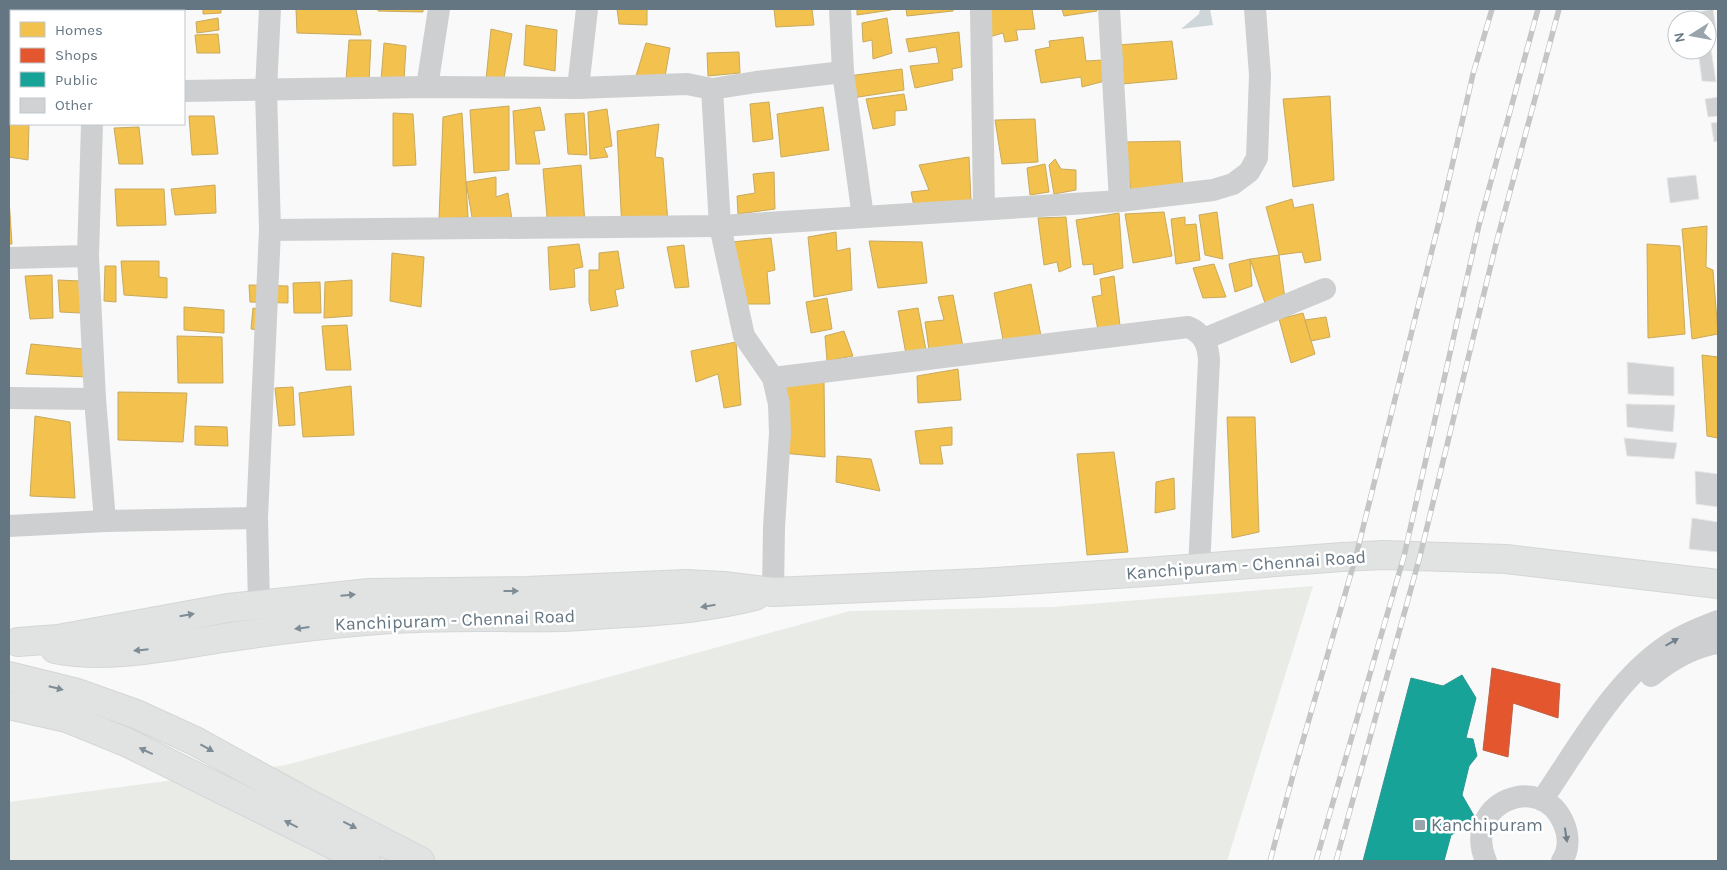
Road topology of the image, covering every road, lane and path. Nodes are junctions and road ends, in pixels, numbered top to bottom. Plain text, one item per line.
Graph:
1 (270, 9) edge
2 (439, 9) edge
3 (587, 9) edge
4 (840, 9) edge
5 (981, 9) edge
6 (1109, 9) edge
7 (1255, 9) edge
8 (843, 72) junction
9 (427, 87) junction
10 (578, 88) junction
11 (712, 89) junction
12 (266, 90) junction
13 (185, 91) edge
14 (92, 125) edge
15 (1120, 201) junction
16 (984, 209) junction
17 (863, 217) junction
18 (720, 226) junction
19 (270, 230) junction
20 (88, 256) junction
21 (9, 258) edge
22 (1325, 289) dead end
23 (1204, 339) junction
24 (773, 378) junction
25 (9, 398) edge
26 (95, 399) junction
27 (257, 518) junction
28 (105, 521) junction
29 (9, 526) edge
30 (1199, 568) junction
31 (1718, 584) edge
32 (773, 592) junction
33 (259, 604) junction
34 (1718, 621) edge
35 (14, 642) edge
36 (1718, 643) edge
37 (9, 676) edge
38 (9, 705) edge
39 (1548, 804) junction
40 (366, 861) edge
41 (420, 861) edge
42 (1486, 861) edge
43 (1562, 861) edge

1 - 12 street
2 - 9 street
3 - 10 street
4 - 8 street
5 - 16 street
6 - 15 street
7 - 15 street
8 - 11 street
8 - 17 street
9 - 10 street
9 - 12 street
10 - 11 street
11 - 18 street
12 - 13 street
12 - 19 street
14 - 20 street
15 - 16 street
16 - 17 street
17 - 18 street
18 - 19 street
18 - 24 street
19 - 27 street
20 - 21 street
20 - 26 street
22 - 23 street
23 - 24 street
23 - 30 street
24 - 32 street
25 - 26 street
26 - 28 street
27 - 28 street
27 - 33 street
28 - 29 street
30 - 31 main road, Kanchipuram - Chennai Road
30 - 32 main road, Kanchipuram - Chennai Road
33 -> 32 main road, Kanchipuram - Chennai Road
32 -> 35 main road, Kanchipuram - Chennai Road
35 -> 33 main road, Kanchipuram - Chennai Road
39 -> 34 street
36 - 39 street
37 -> 41 main road
40 -> 38 main road
39 - 42 street
39 -> 43 street

